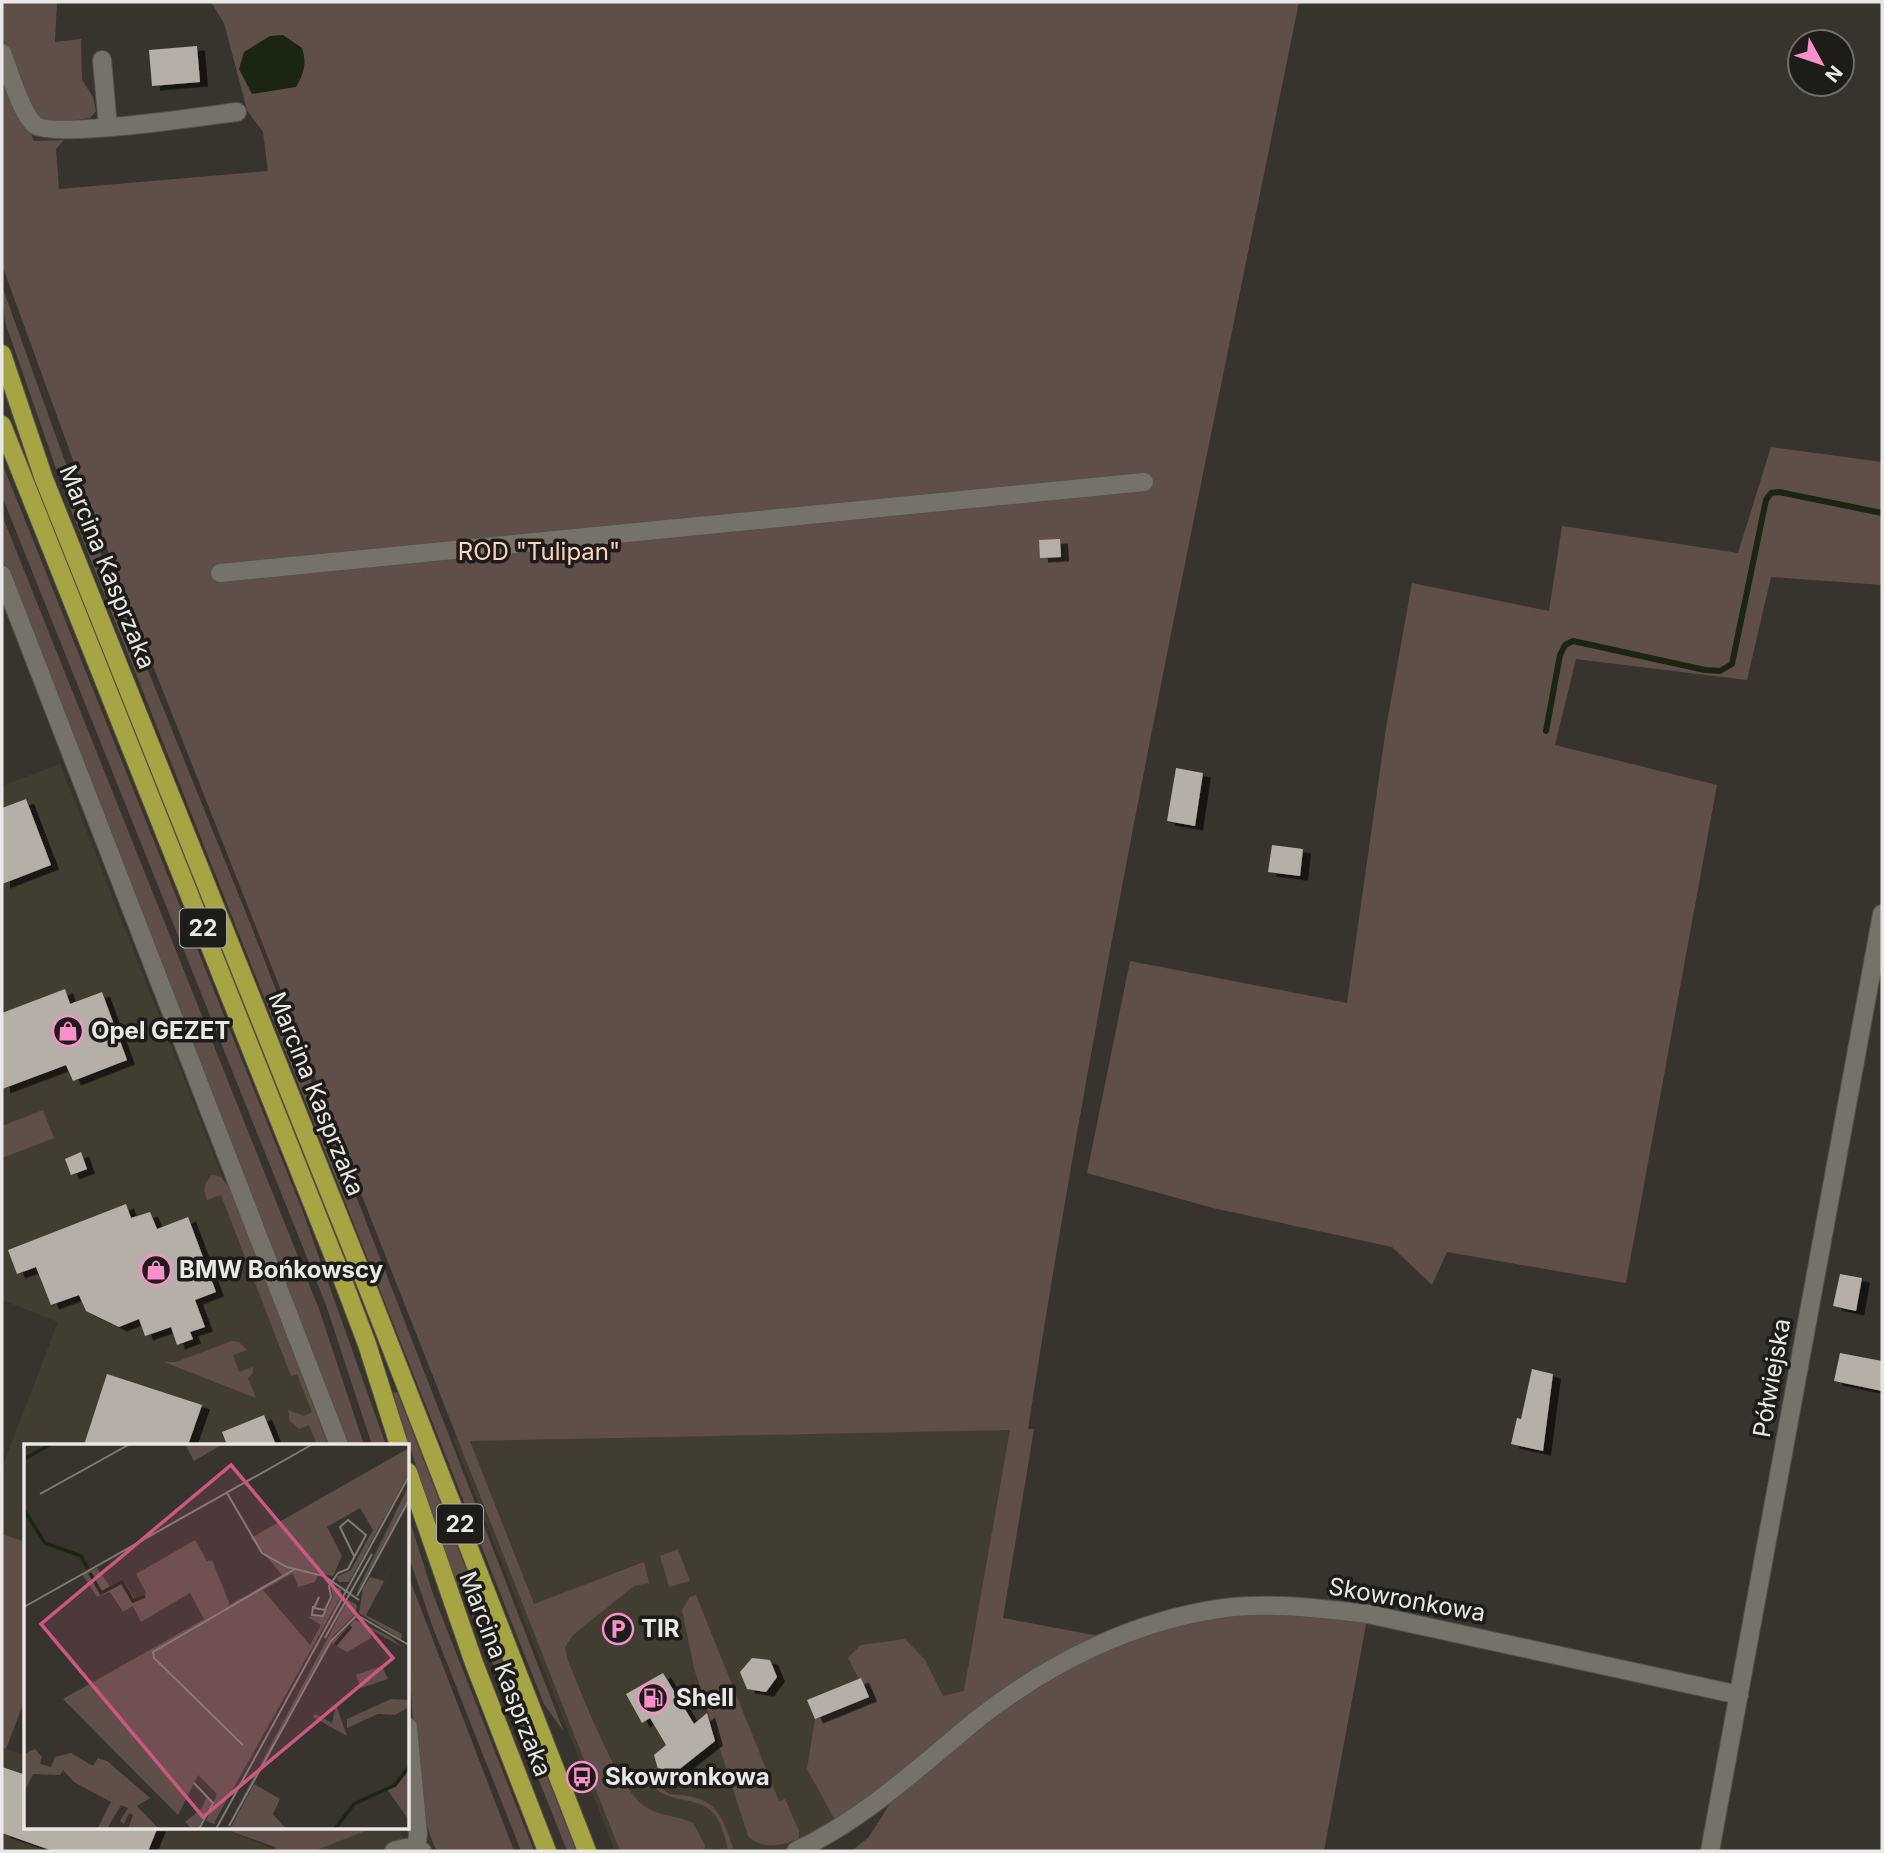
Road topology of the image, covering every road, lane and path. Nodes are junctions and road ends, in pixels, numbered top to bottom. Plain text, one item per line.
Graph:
1 (2, 53) edge
2 (102, 60) dead end
3 (237, 112) dead end
4 (108, 127) junction
5 (2, 354) edge
6 (2, 425) edge
7 (1144, 482) dead end
8 (220, 573) dead end
9 (2, 575) edge
10 (1882, 914) edge
11 (339, 1444) edge
12 (399, 1444) edge
13 (410, 1478) edge
14 (1739, 1695) junction
15 (410, 1748) edge
16 (419, 1850) edge
17 (394, 1851) edge
18 (547, 1851) edge
19 (587, 1851) edge
20 (796, 1851) edge
21 (1710, 1851) edge

1 - 4 street
2 - 4 street
3 - 4 street
5 - 19 main road, Marcina Kasprzaka / 22
6 - 12 main road, Marcina Kasprzaka / 22
7 - 8 street
9 - 11 street
10 - 14 street, Półwiejska
13 - 18 main road, Marcina Kasprzaka / 22
14 - 20 street, Skowronkowa
14 - 21 street, Półwiejska
15 - 16 street
16 - 17 street

